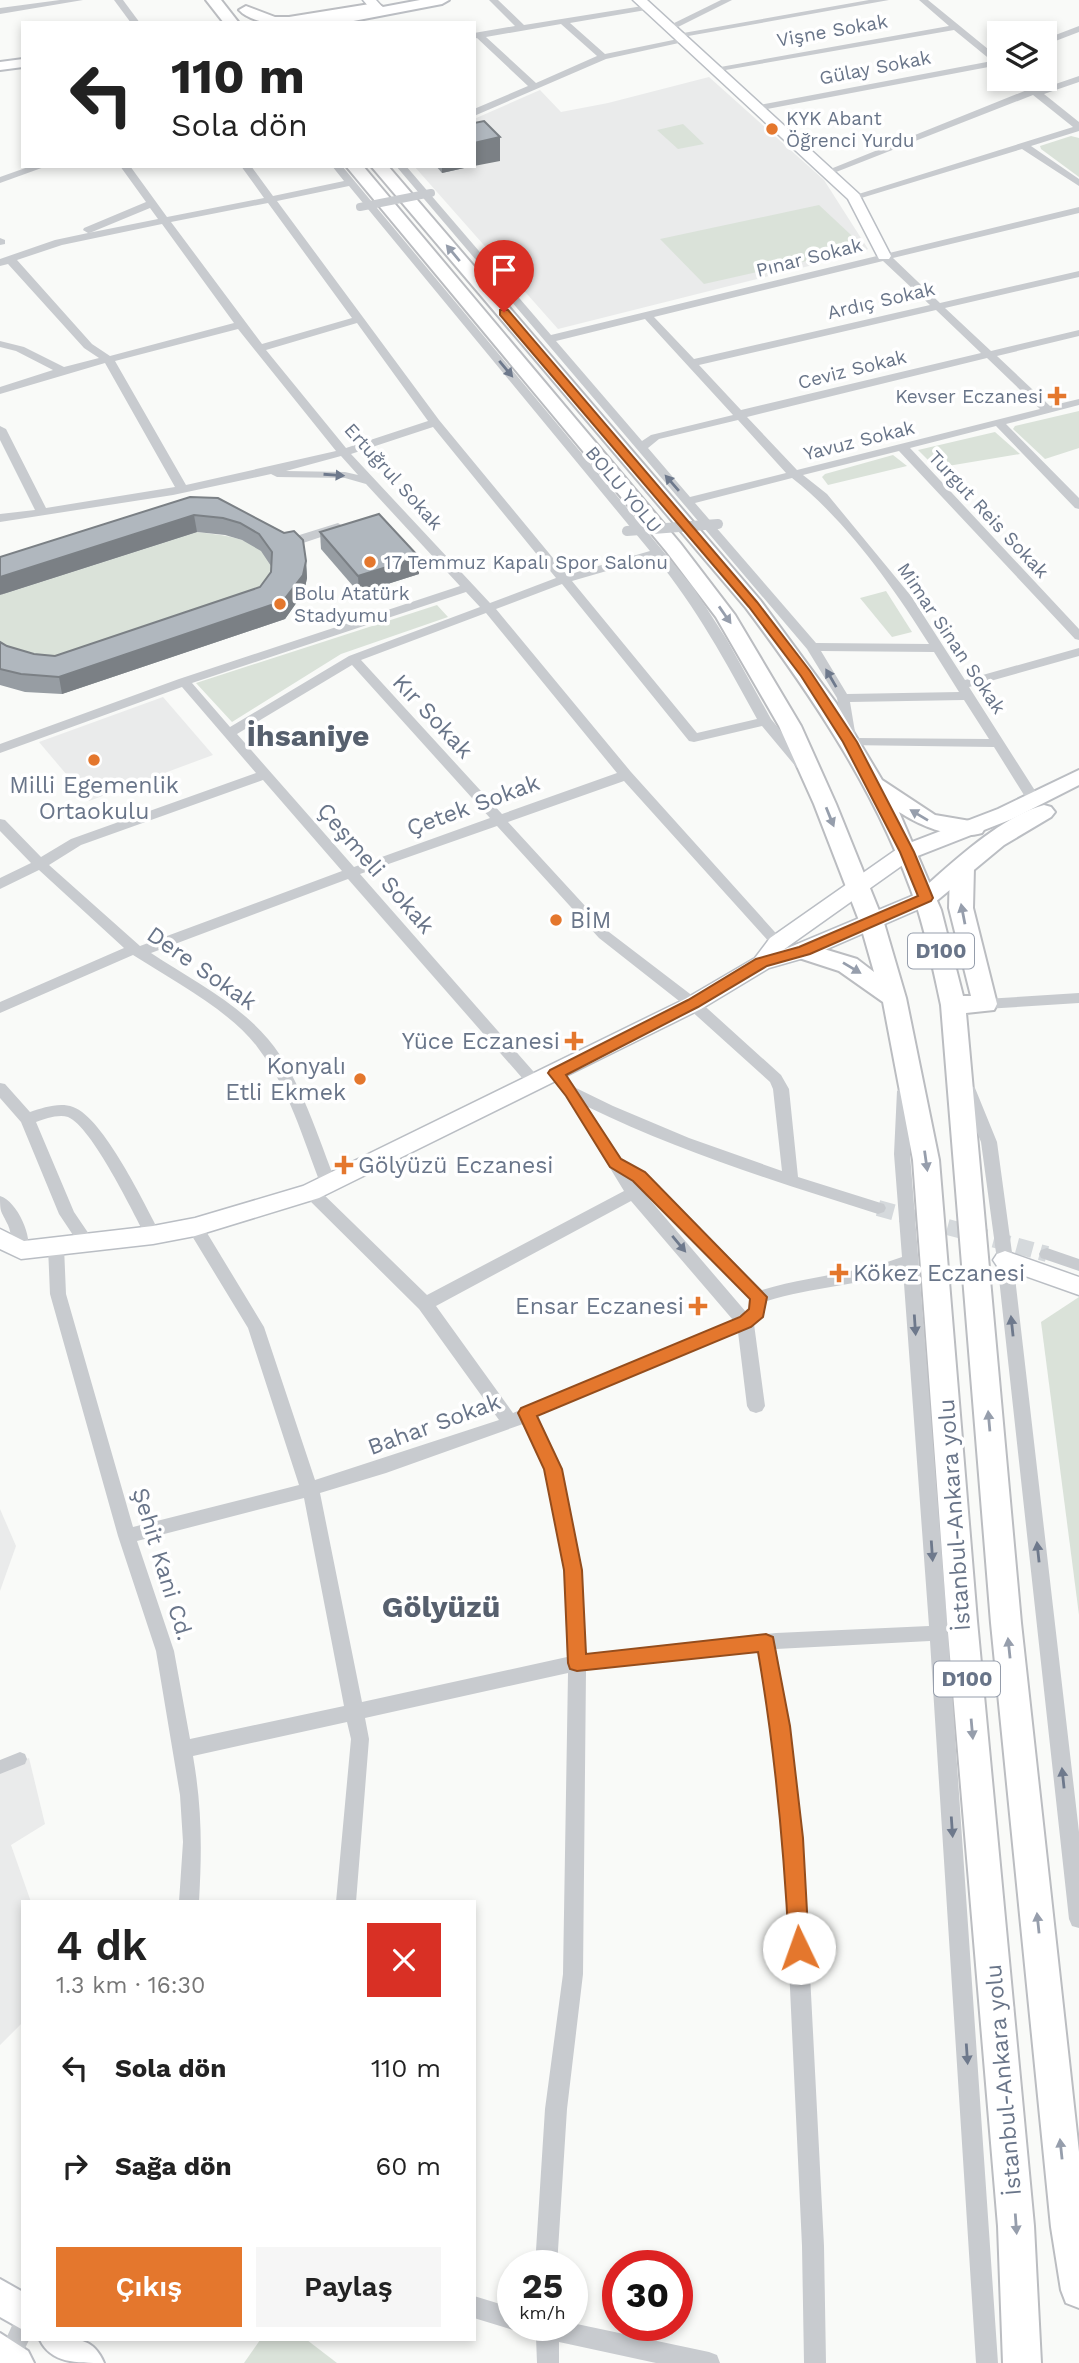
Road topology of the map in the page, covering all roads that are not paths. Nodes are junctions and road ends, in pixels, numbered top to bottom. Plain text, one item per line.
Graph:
1 (9, 0) edge
2 (79, 0) edge
3 (118, 0) edge
4 (213, 0) edge
5 (442, 0) edge
6 (493, 0) edge
7 (728, 0) edge
8 (885, 0) edge
9 (924, 0) edge
10 (642, 3) edge
11 (242, 5) edge
12 (0, 11) edge
13 (373, 11) edge
14 (18, 13) junction
15 (227, 20) edge
16 (134, 21) edge
17 (255, 21) edge
18 (281, 21) edge
19 (297, 21) edge
20 (328, 21) edge
21 (336, 21) edge
22 (563, 21) junction
23 (956, 27) junction
24 (522, 28) junction
25 (1079, 29) edge
26 (476, 35) edge
27 (677, 35) junction
28 (1057, 37) edge
29 (987, 52) edge
30 (603, 57) junction
31 (0, 64) edge
32 (987, 64) edge
33 (21, 66) edge
34 (714, 69) junction
35 (0, 72) edge
36 (1079, 79) edge
37 (535, 87) junction
38 (1036, 92) junction
39 (757, 108) junction
40 (476, 112) edge
41 (1079, 126) edge
42 (1024, 146) junction
43 (36, 168) edge
44 (126, 168) edge
45 (248, 168) edge
46 (381, 168) edge
47 (403, 168) edge
48 (828, 172) junction
49 (353, 175) edge
50 (0, 180) edge
51 (1079, 183) edge
52 (431, 193) dead end
53 (854, 197) junction
54 (273, 200) junction
55 (150, 204) junction
56 (360, 207) dead end
57 (1079, 210) edge
58 (165, 223) junction
59 (59, 242) junction
60 (884, 256) junction
61 (5, 261) edge
62 (1079, 274) edge
63 (937, 305) junction
64 (647, 315) junction
65 (359, 319) junction
66 (241, 325) junction
67 (1079, 333) edge
68 (548, 339) junction
69 (0, 344) edge
70 (260, 348) junction
71 (990, 354) junction
72 (108, 359) junction
73 (692, 363) junction
74 (64, 371) junction
75 (0, 391) edge
76 (1079, 402) edge
77 (1048, 410) junction
78 (741, 415) junction
79 (435, 422) junction
80 (999, 423) junction
81 (0, 429) edge
82 (641, 447) junction
83 (902, 447) junction
84 (343, 452) junction
85 (794, 474) junction
86 (247, 475) junction
87 (372, 482) junction
88 (182, 489) junction
89 (688, 501) junction
90 (1079, 505) edge
91 (42, 512) junction
92 (0, 518) edge
93 (355, 522) edge
94 (718, 523) dead end
95 (627, 531) dead end
96 (268, 533) edge
97 (658, 552) junction
98 (565, 579) junction
99 (468, 587) junction
100 (488, 608) junction
101 (1079, 636) edge
102 (812, 648) junction
103 (939, 648) junction
104 (1079, 652) edge
105 (353, 659) junction
106 (184, 682) junction
107 (967, 691) junction
108 (843, 698) junction
109 (765, 721) junction
110 (229, 733) junction
111 (850, 742) junction
112 (998, 743) junction
113 (0, 750) edge
114 (264, 775) junction
115 (626, 775) junction
116 (813, 777) junction
117 (1079, 777) edge
118 (872, 783) junction
119 (1079, 793) edge
120 (1034, 800) junction
121 (499, 819) junction
122 (0, 823) edge
123 (974, 828) junction
124 (907, 852) junction
125 (40, 864) junction
126 (961, 867) junction
127 (350, 873) junction
128 (0, 884) edge
129 (857, 885) junction
130 (926, 898) junction
131 (872, 923) junction
132 (790, 950) junction
133 (136, 951) junction
134 (894, 998) junction
135 (1079, 998) edge
136 (693, 1004) junction
137 (985, 1004) junction
138 (953, 1005) junction
139 (0, 1008) edge
140 (907, 1061) junction
141 (961, 1072) junction
142 (546, 1078) junction
143 (0, 1088) edge
144 (571, 1092) junction
145 (611, 1113) junction
146 (27, 1119) junction
147 (597, 1133) junction
148 (616, 1163) junction
149 (791, 1180) junction
150 (320, 1189) junction
151 (633, 1193) junction
152 (0, 1202) edge
153 (878, 1208) tunnel mouth
154 (195, 1227) junction
155 (153, 1235) junction
156 (0, 1238) edge
157 (87, 1242) junction
158 (56, 1247) junction
159 (21, 1250) junction
160 (1047, 1254) tunnel mouth
161 (1005, 1260) junction
162 (910, 1261) junction
163 (1079, 1265) edge
164 (1079, 1286) edge
165 (759, 1297) junction
166 (425, 1304) junction
167 (746, 1322) junction
168 (756, 1406) dead end
169 (519, 1418) junction
170 (310, 1489) junction
171 (127, 1536) junction
172 (939, 1633) junction
173 (766, 1643) junction
174 (577, 1663) junction
175 (355, 1713) junction
176 (184, 1749) junction
177 (20, 1759) dead end
178 (0, 1767) edge
179 (189, 1900) edge
180 (346, 1900) edge
181 (1079, 1919) edge
182 (547, 2250) edge
183 (1079, 2290) edge
184 (0, 2296) edge
185 (476, 2308) edge
186 (21, 2312) edge
187 (497, 2314) edge
188 (21, 2330) edge
189 (588, 2337) edge
190 (545, 2341) edge
191 (8, 2358) edge
192 (548, 2363) edge
193 (709, 2363) edge
194 (815, 2363) edge
195 (987, 2363) edge
196 (1022, 2363) edge

1 - 14 street
2 - 14 street
3 - 16 street
4 - 15 highway
5 - 13 main road
6 - 24 street
7 - 27 street
8 - 27 street
9 - 23 street
10 - 22 street
10 - 27 main road
11 - 17 highway
11 - 18 highway
12 - 14 street
13 - 19 highway
13 - 20 main road
13 - 21 main road
22 - 24 street
22 - 30 street
23 - 29 street
23 - 34 street, Vişne Sokak
24 - 26 street
25 - 28 street
26 - 37 street
27 - 30 street
27 - 34 main road
30 - 37 street
31 - 33 main road
32 - 39 street, Gülay Sokak
33 - 35 main road
34 - 39 main road
36 - 38 street
37 - 40 street
38 - 41 street
38 - 48 street
39 - 48 main road
41 - 42 street
42 - 51 street
42 - 53 street
43 - 50 street
44 - 55 street, Ertuğrul Sokak
45 - 54 street
111 -> 46 highway, D100
47 - 68 street
48 - 53 main road
49 - 54 street
49 -> 97 street
49 -> 116 highway, BOLU YOLU / D100
52 - 56 street, bridge
53 - 60 main road
54 - 58 street
54 - 65 street
55 - 58 street, Ertuğrul Sokak
55 - 59 street
57 - 60 street, Pınar Sokak
58 - 59 street
58 - 66 street, Ertuğrul Sokak
59 - 61 street
60 - 63 street
60 - 64 street, Pınar Sokak
61 - 72 street
62 - 63 street, Ardıç Sokak
63 - 71 street
63 - 73 street, Ardıç Sokak
64 - 68 street, Pınar Sokak
64 - 73 street, Mimar Sinan Sokak
65 - 70 street
65 - 79 street
66 - 70 street, Ertuğrul Sokak
66 - 72 street
67 - 71 street, Ceviz Sokak
68 - 82 street
69 - 74 street
70 - 84 street, Ertuğrul Sokak
71 - 77 street
71 - 78 street, Ceviz Sokak
72 - 74 street
72 - 88 street
73 - 78 street, Mimar Sinan Sokak
74 - 75 street
76 - 77 street, Yavuz Sokak
77 - 80 street, Yavuz Sokak
78 - 82 street, Ceviz Sokak
78 - 85 street, Mimar Sinan Sokak
79 - 84 street
79 - 98 street
80 - 83 street, Yavuz Sokak
80 - 90 street
81 - 91 street
89 -> 82 street
83 - 85 street, Yavuz Sokak
83 - 101 street, Turgut Reis Sokak
84 - 86 street
84 - 87 street, Ertuğrul Sokak
85 - 89 street, Yavuz Sokak
85 - 103 street, Mimar Sinan Sokak
86 -> 87 street
86 - 88 street
87 - 99 street, Ertuğrul Sokak
88 - 91 street
89 - 102 street
91 - 92 street
93 - 96 street
94 - 95 street, bridge
97 - 98 street
97 - 109 street
98 - 100 street
98 - 109 street
99 - 100 street, Ertuğrul Sokak
99 - 106 street
100 - 105 street
100 - 115 street, Ertuğrul Sokak
102 - 103 street
108 -> 102 street
103 - 107 street, Mimar Sinan Sokak
104 - 107 street
105 - 110 street
105 - 121 street, Kır Sokak
106 - 110 street, Çeşmeli Sokak
106 - 113 street
107 - 108 street
107 - 112 street, Mimar Sinan Sokak
108 - 111 street
109 - 116 street
110 - 114 street, Çeşmeli Sokak
111 - 112 street
111 - 118 highway, D100
112 - 120 street, Mimar Sinan Sokak
114 - 125 street
114 - 127 street, Çeşmeli Sokak
115 - 121 street, Çetek Sokak
115 - 132 street, Ertuğrul Sokak
116 -> 129 highway, BOLU YOLU / D100
117 - 120 main road
123 -> 118 highway
118 - 124 highway, D100
119 - 126 main road
120 - 123 main road
121 - 127 street, Çetek Sokak
121 - 136 street, Kır Sokak
122 - 125 street, Dere Sokak
123 - 124 main road
124 - 129 main road
124 - 130 highway, D100
125 - 128 street
125 - 133 street, Dere Sokak
126 - 130 main road
137 -> 126 highway
127 - 133 street, Çetek Sokak
127 - 142 street, Çeşmeli Sokak
129 - 131 highway, İstanbul-Ankara yolu / D100
129 - 132 main road
130 - 131 main road
130 - 138 highway, D100
131 - 132 main road
131 - 134 highway, İstanbul-Ankara yolu / D100
132 -> 134 highway
132 - 136 main road
133 - 139 street, Çetek Sokak
133 - 150 street, Dere Sokak
134 - 140 highway, İstanbul-Ankara yolu / D100
135 - 137 street
136 - 142 main road
136 - 149 street, Kır Sokak
137 - 138 highway
138 - 141 highway, İstanbul-Ankara yolu / D100
140 - 162 street
140 -> 196 highway, İstanbul-Ankara yolu / D100
141 - 161 street
183 -> 141 highway, İstanbul-Ankara yolu / D100
142 - 144 street
142 - 150 main road
143 - 146 street
144 - 145 street
144 - 147 street
145 - 147 street
145 - 149 street
146 - 155 street
146 - 157 street
147 - 148 street
148 - 151 street
148 - 165 street
149 - 153 street
150 - 154 main road
150 - 166 street
151 - 166 street
151 -> 167 street
152 - 159 street
154 - 155 main road
154 - 170 street
155 - 157 main road
156 - 159 main road
157 - 158 main road
158 - 159 main road
158 - 171 street, Şehit Kani Cd.
160 - 163 street
161 - 164 main road
181 -> 161 street
162 - 165 street
162 -> 172 street
165 - 167 street
166 - 169 street
167 - 168 street
167 - 169 street, Bahar Sokak
169 - 170 street, Bahar Sokak
169 - 174 street
170 - 171 street, Bahar Sokak
170 - 175 street
171 - 176 street, Şehit Kani Cd.
172 - 173 street
172 -> 195 street
173 - 174 street
173 - 194 street
174 - 175 street
174 - 182 street
175 - 176 street
175 - 180 street
176 - 179 street, Şehit Kani Cd.
177 - 178 street
184 - 186 main road
185 - 187 street
188 - 191 street
189 - 193 street
190 - 192 street

